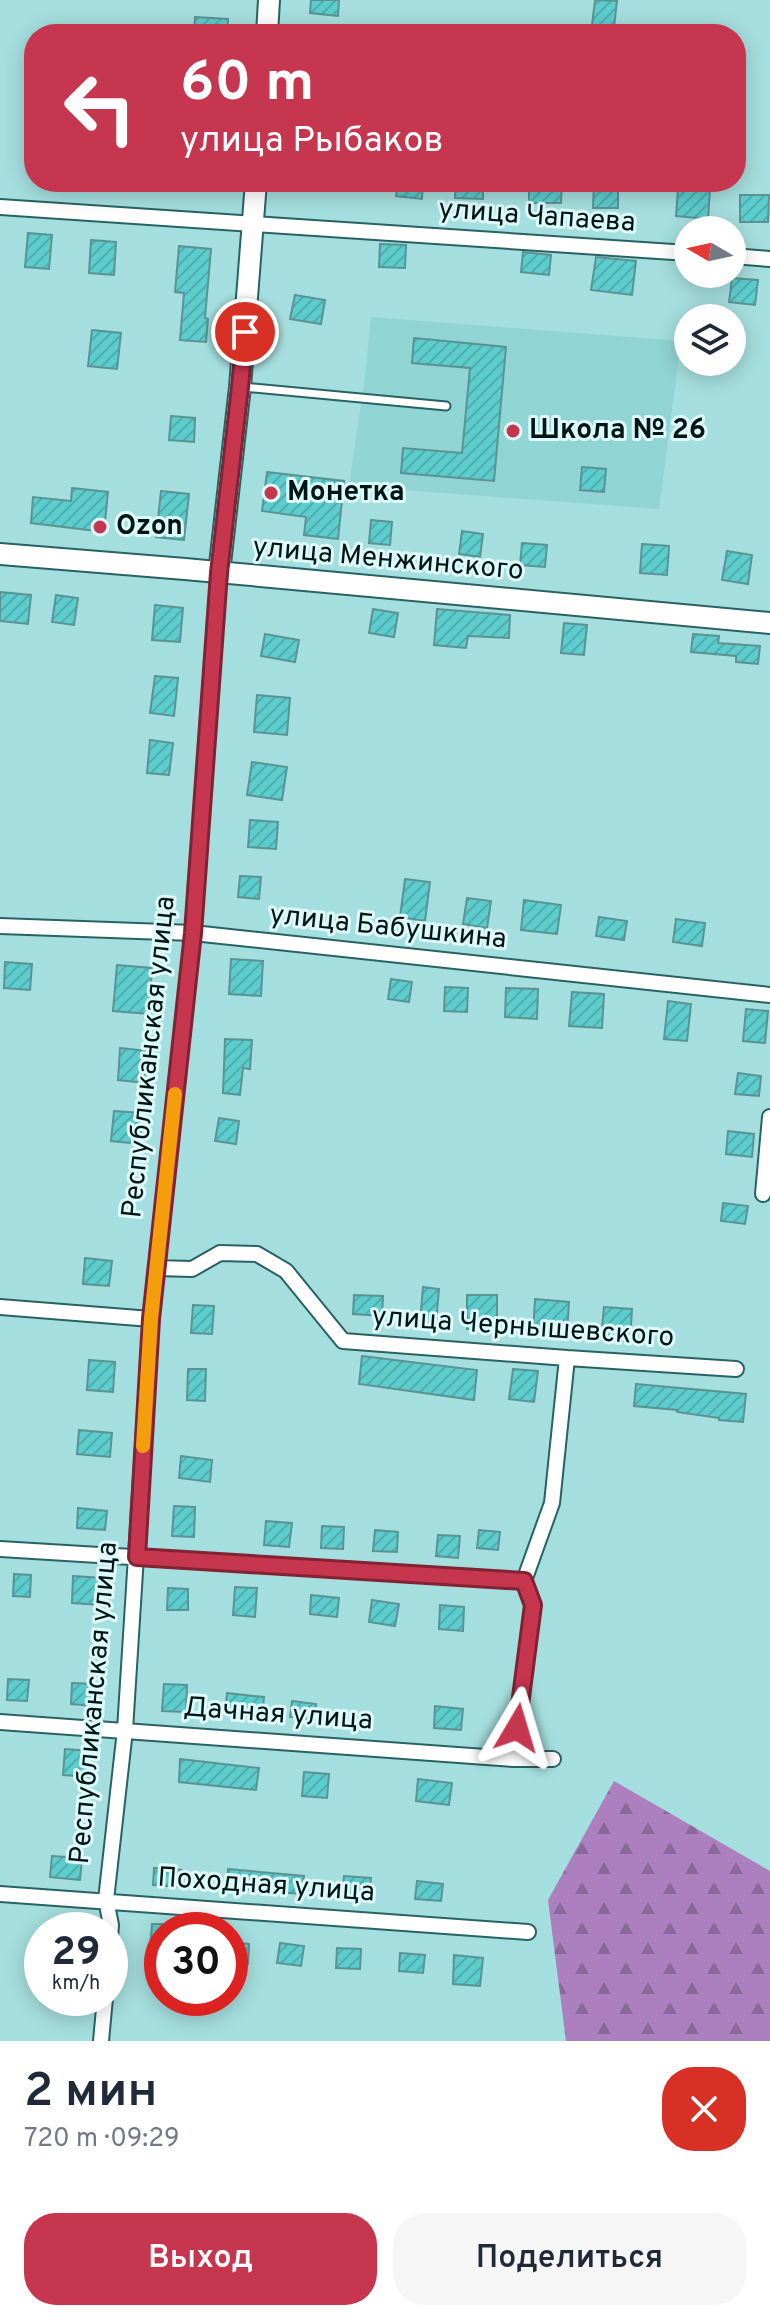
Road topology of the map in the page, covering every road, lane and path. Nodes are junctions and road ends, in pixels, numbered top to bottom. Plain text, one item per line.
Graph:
1 (269, 0) edge
2 (268, 24) edge
3 (255, 192) edge
4 (0, 207) edge
5 (253, 224) junction
6 (674, 252) edge
7 (746, 257) edge
8 (770, 259) edge
9 (240, 387) junction
10 (446, 406) dead end
11 (0, 554) edge
12 (219, 573) junction
13 (770, 623) edge
14 (0, 926) edge
15 (193, 933) junction
16 (770, 995) edge
17 (770, 1117) edge
18 (763, 1194) dead end
19 (156, 1268) junction
20 (0, 1307) edge
21 (151, 1319) junction
22 (567, 1358) junction
23 (736, 1369) dead end
24 (0, 1549) edge
25 (137, 1557) junction
26 (524, 1581) junction
27 (0, 1722) edge
28 (125, 1730) junction
29 (513, 1759) junction
30 (553, 1759) dead end
31 (0, 1894) edge
32 (106, 1900) junction
33 (108, 1912) edge
34 (528, 1932) dead end
35 (103, 2016) edge
36 (101, 2041) edge

1 - 2 main road
3 - 5 main road, Республиканская улица
4 - 5 street, улица Чапаева
5 - 6 street, улица Чапаева
5 - 9 main road, Республиканская улица
7 - 8 street
9 - 10 lane
9 - 12 main road, Республиканская улица
11 - 12 main road, улица Менжинского
12 - 13 main road, улица Менжинского
12 - 15 street, Республиканская улица
14 - 15 street, улица Бабушкина
15 - 16 street, улица Бабушкина
15 - 19 street, Республиканская улица
17 - 18 street
19 - 21 street, Республиканская улица
19 - 22 street, улица Чернышевского
20 - 21 street
21 - 25 street, Республиканская улица
22 - 23 street, улица Чернышевского
22 - 26 street
24 - 25 street
25 - 26 street
25 - 28 street, Республиканская улица
26 - 29 street
27 - 28 street, Дачная улица
28 - 29 street, Дачная улица
28 - 32 street, Республиканская улица
29 - 30 street, Дачная улица
31 - 32 street, Походная улица
32 - 33 street, Республиканская улица
32 - 34 street, Походная улица
35 - 36 street

